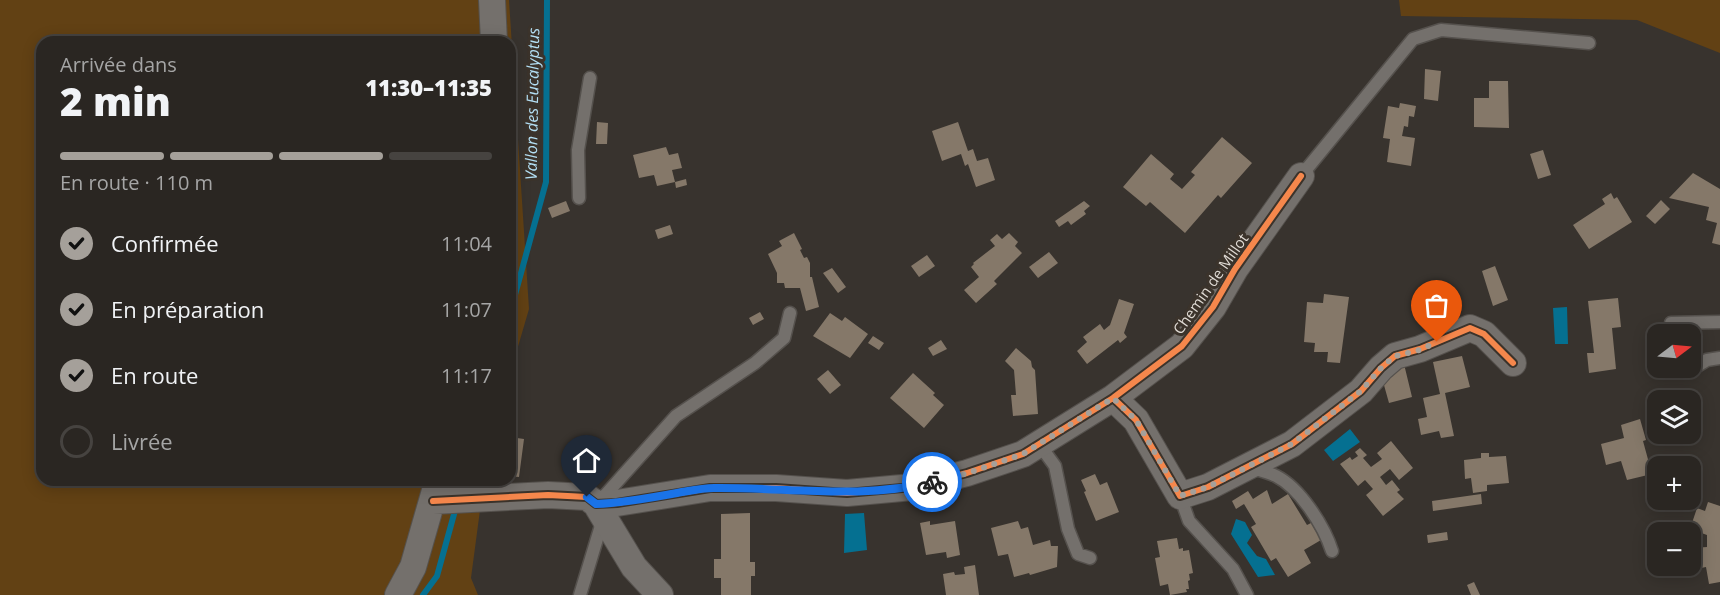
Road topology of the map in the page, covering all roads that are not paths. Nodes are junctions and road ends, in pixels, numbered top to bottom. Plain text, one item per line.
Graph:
1 (492, 0) edge
2 (494, 36) edge
3 (1589, 43) dead end
4 (590, 78) dead end
5 (1301, 176) joint
6 (579, 198) dead end
7 (790, 313) dead end
8 (1720, 322) edge
9 (1671, 323) dead end
10 (1513, 363) dead end
11 (1113, 398) junction
12 (1039, 444) junction
13 (1248, 466) junction
14 (440, 493) edge
15 (1180, 496) junction
16 (599, 511) junction
17 (1332, 551) dead end
18 (1090, 558) dead end
19 (398, 595) edge
20 (580, 595) edge
21 (660, 595) edge
22 (1247, 595) edge

1 - 2 street
3 - 5 lane
4 - 6 lane
5 - 11 street, Chemin de Millot
7 - 16 lane
8 - 9 lane
10 - 13 street
11 - 12 street, Chemin de Millot
11 - 15 street
12 - 16 street, Chemin de Millot
12 - 18 lane
13 - 15 street
13 - 17 lane
14 - 16 street, Chemin de Millot
14 - 19 street
15 - 22 lane
16 - 20 lane
16 - 21 street

